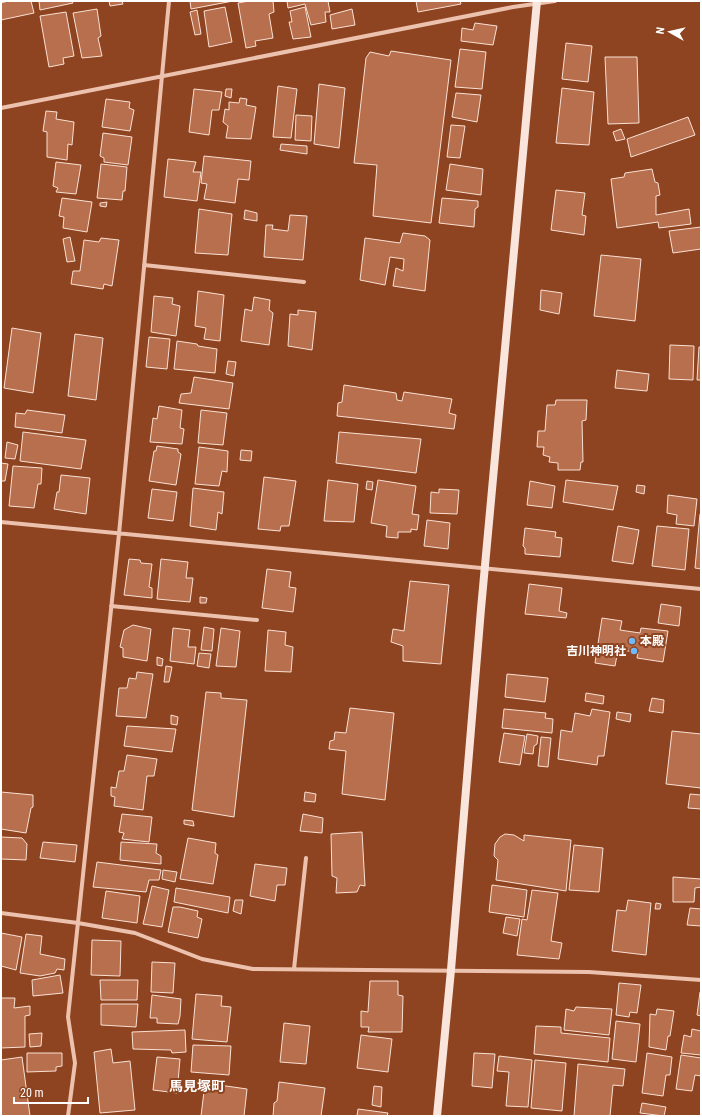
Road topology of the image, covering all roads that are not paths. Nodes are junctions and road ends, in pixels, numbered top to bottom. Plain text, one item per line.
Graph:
1 (169, 1) edge
2 (555, 1) edge
3 (537, 2) edge
4 (163, 76) junction
5 (1, 108) edge
6 (144, 265) junction
7 (304, 282) dead end
8 (1, 522) edge
9 (119, 534) junction
10 (485, 569) junction
11 (701, 589) edge
12 (111, 606) junction
13 (257, 620) dead end
14 (306, 858) dead end
15 (1, 913) edge
16 (78, 923) junction
17 (294, 969) junction
18 (451, 970) junction
19 (701, 980) edge
20 (68, 1116) edge
21 (437, 1116) edge

1 - 4 street
2 - 3 street
3 - 4 street
3 - 10 street
4 - 5 street
4 - 6 street
6 - 7 street
6 - 9 street
8 - 9 street
9 - 10 street
9 - 12 street
10 - 11 street
10 - 18 street
12 - 13 street
12 - 16 street
14 - 17 street
15 - 16 street
16 - 17 street
16 - 20 street
17 - 18 street
18 - 19 street
18 - 21 street

